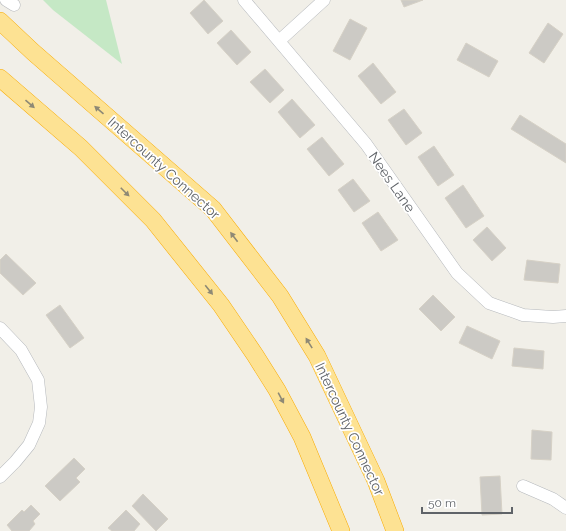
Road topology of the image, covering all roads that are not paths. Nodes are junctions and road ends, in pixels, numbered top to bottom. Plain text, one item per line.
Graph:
1 (244, 0) edge
2 (324, 0) edge
3 (0, 21) edge
4 (279, 41) junction
5 (0, 78) edge
6 (566, 316) edge
7 (0, 328) edge
8 (0, 478) edge
9 (523, 486) dead end
10 (566, 508) edge
11 (341, 531) edge
12 (395, 531) edge

1 - 4 street, Nees Lane
2 - 4 street
12 -> 3 highway, Intercounty Connector
4 - 6 street, Nees Lane
5 -> 11 highway
7 - 8 street
9 - 10 street

